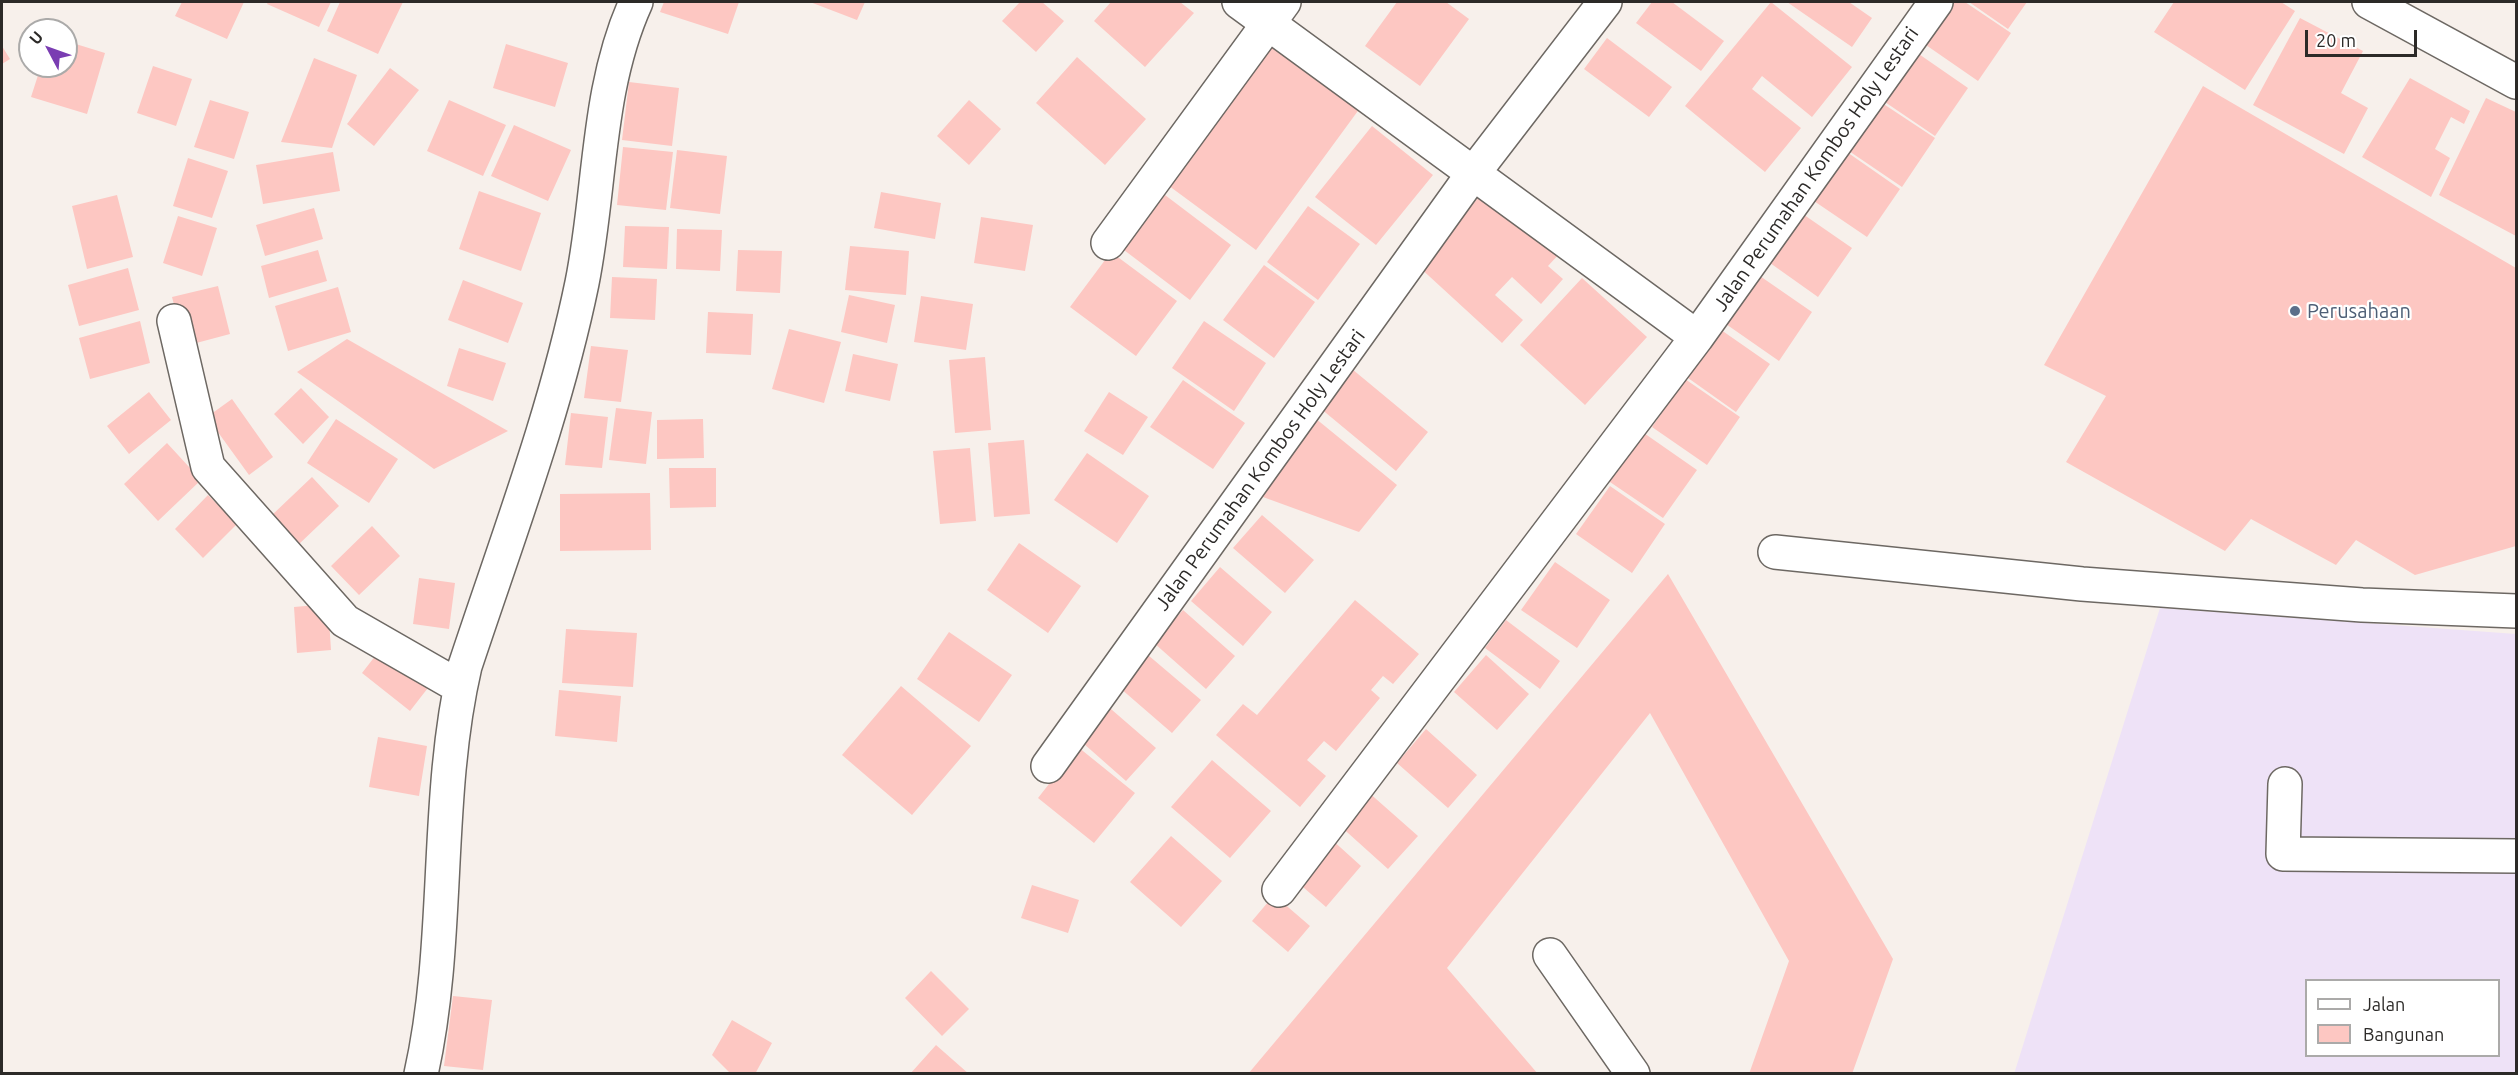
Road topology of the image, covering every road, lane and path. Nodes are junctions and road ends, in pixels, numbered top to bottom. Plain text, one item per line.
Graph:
1 (636, 2) edge
2 (1239, 2) edge
3 (1605, 2) edge
4 (1936, 2) edge
5 (2369, 2) edge
6 (1276, 12) edge
7 (2517, 82) edge
8 (1472, 175) junction
9 (1108, 243) dead end
10 (174, 321) dead end
11 (1697, 337) junction
12 (1775, 552) dead end
13 (2517, 611) edge
14 (460, 687) junction
15 (1048, 766) dead end
16 (2285, 784) dead end
17 (2517, 856) edge
18 (1279, 890) dead end
19 (1550, 955) dead end
20 (421, 1074) edge
21 (1633, 1074) edge

1 - 14 street
2 - 6 street
3 - 8 street, Jalan Perumahan Kombos Holy Lestari
4 - 11 street, Jalan Perumahan Kombos Holy Lestari
5 - 7 street
6 - 8 street
6 - 9 street
8 - 11 street
8 - 15 street, Jalan Perumahan Kombos Holy Lestari
10 - 14 street
11 - 18 street, Jalan Perumahan Kombos Holy Lestari
12 - 13 street
14 - 20 street
16 - 17 street
19 - 21 street

